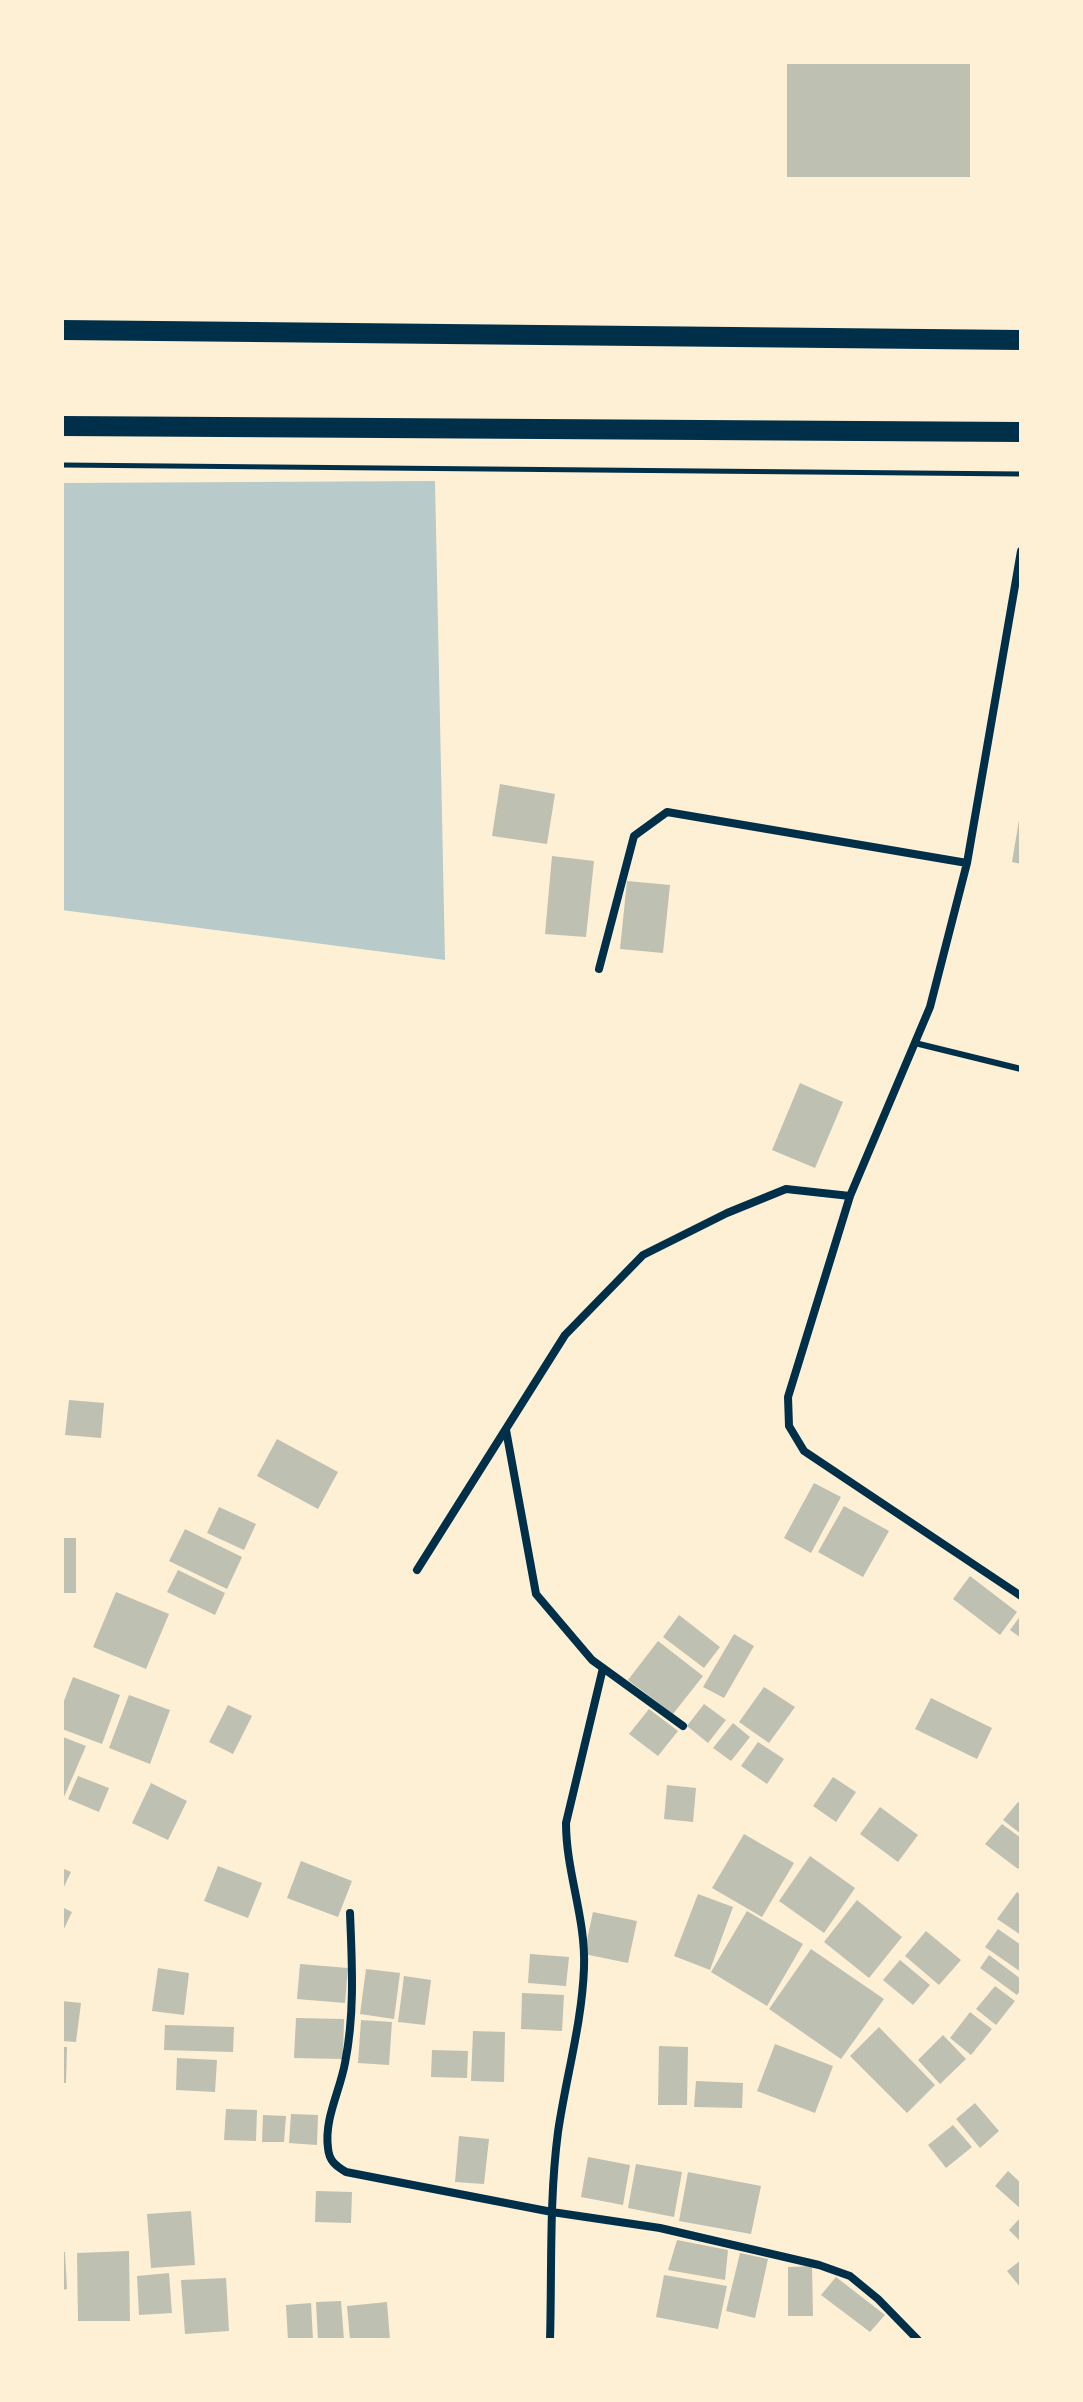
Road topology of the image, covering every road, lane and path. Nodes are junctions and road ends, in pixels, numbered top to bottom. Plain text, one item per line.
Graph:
1 (62, 330) edge
2 (1021, 340) edge
3 (62, 426) edge
4 (1021, 432) edge
5 (62, 465) edge
6 (1021, 474) edge
7 (1021, 551) edge
8 (967, 863) junction
9 (599, 969) dead end
10 (915, 1043) junction
11 (1021, 1069) edge
12 (850, 1196) junction
13 (505, 1429) junction
14 (417, 1570) dead end
15 (1021, 1596) edge
16 (603, 1668) junction
17 (683, 1726) dead end
18 (350, 1913) dead end
19 (552, 2212) junction
20 (550, 2340) edge
21 (918, 2340) edge

1 - 2 main road
3 - 4 main road
5 - 6 path
7 - 8 street
8 - 9 street
8 - 10 street
10 - 11 lane
10 - 12 street
12 - 13 street
12 - 15 street
13 - 14 street
13 - 16 street
16 - 17 street
16 - 19 street
18 - 19 street
19 - 20 street
19 - 21 street

